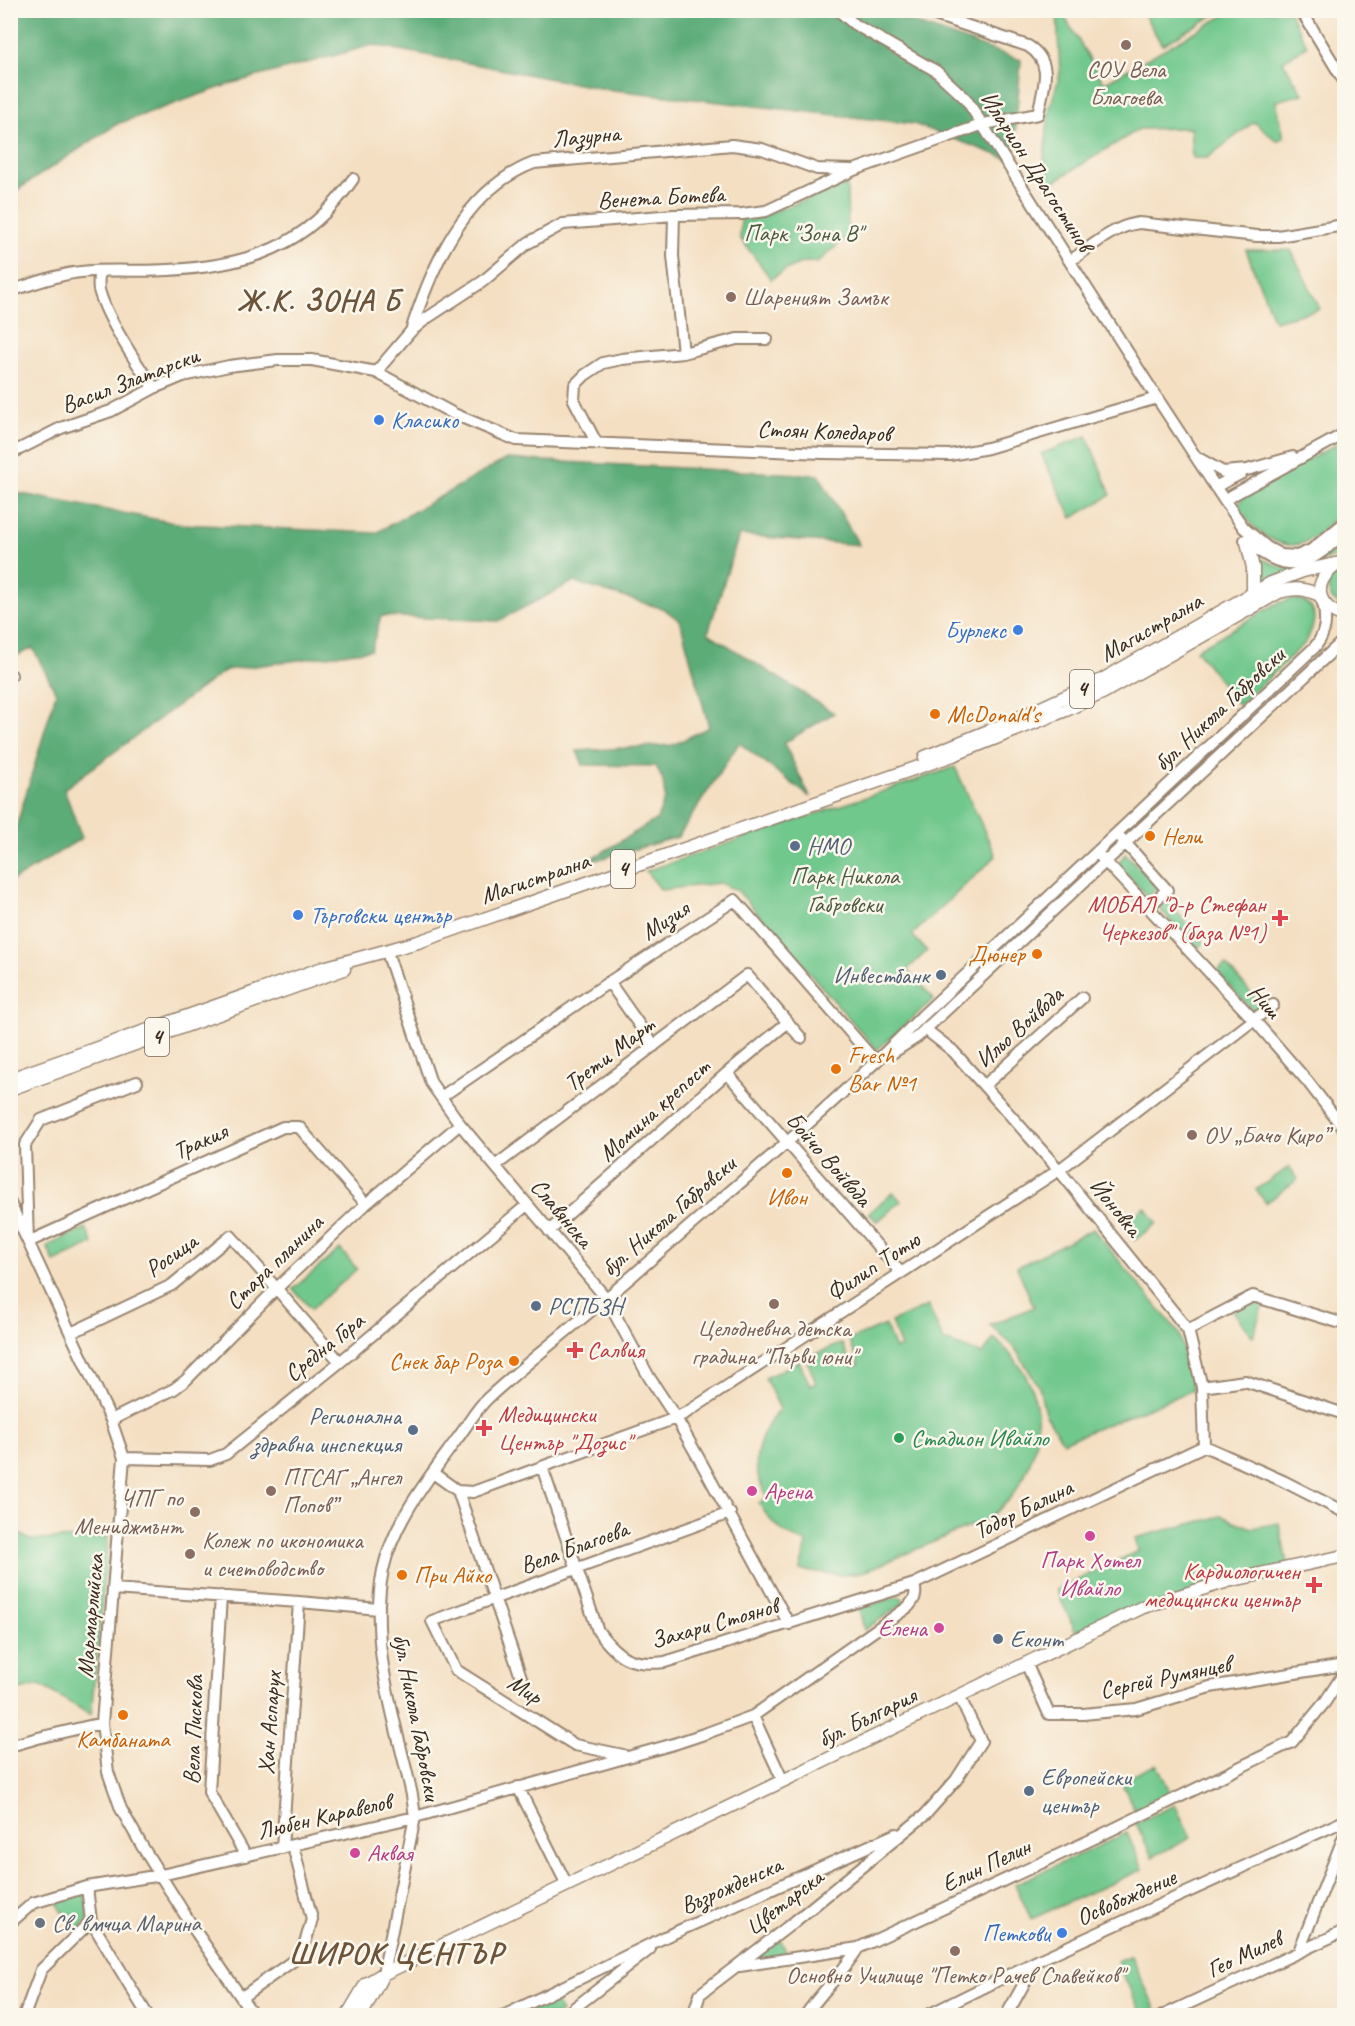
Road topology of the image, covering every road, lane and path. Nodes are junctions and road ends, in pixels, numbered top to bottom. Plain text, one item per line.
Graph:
1 (838, 10) edge
2 (920, 10) edge
3 (1301, 10) edge
4 (1344, 81) edge
5 (984, 124) junction
6 (854, 170) junction
7 (353, 179) dead end
8 (674, 215) junction
9 (1344, 225) edge
10 (1070, 261) junction
11 (99, 272) junction
12 (10, 291) edge
13 (411, 331) junction
14 (767, 339) dead end
15 (684, 353) junction
16 (376, 372) junction
17 (154, 388) junction
18 (1157, 398) junction
19 (1344, 434) edge
20 (597, 444) junction
21 (11, 453) edge
22 (1305, 455) junction
23 (1195, 456) junction
24 (1247, 470) junction
25 (1215, 487) junction
26 (1224, 500) junction
27 (1344, 523) edge
28 (1344, 533) edge
29 (1247, 542) junction
30 (1343, 562) edge
31 (1253, 593) junction
32 (1322, 599) junction
33 (1344, 616) edge
34 (1344, 640) edge
35 (849, 790) junction
36 (1117, 834) junction
37 (1126, 843) junction
38 (1097, 852) junction
39 (1106, 862) junction
40 (1148, 907) junction
41 (387, 952) junction
42 (369, 957) junction
43 (609, 982) junction
44 (1082, 998) dead end
45 (1273, 1005) dead end
46 (1255, 1021) junction
47 (788, 1023) junction
48 (925, 1029) junction
49 (801, 1038) dead end
50 (654, 1047) junction
51 (876, 1062) junction
52 (727, 1073) junction
53 (10, 1079) edge
54 (34, 1081) junction
55 (137, 1082) dead end
56 (984, 1086) junction
57 (10, 1089) edge
58 (10, 1095) edge
59 (441, 1097) junction
60 (460, 1124) junction
61 (1344, 1129) edge
62 (786, 1142) junction
63 (495, 1166) junction
64 (1059, 1170) junction
65 (10, 1203) edge
66 (366, 1204) junction
67 (527, 1205) junction
68 (549, 1231) junction
69 (28, 1242) junction
70 (901, 1273) junction
71 (277, 1288) junction
72 (606, 1298) junction
73 (1344, 1323) edge
74 (1188, 1330) junction
75 (71, 1333) junction
76 (340, 1362) junction
77 (1202, 1388) junction
78 (1344, 1414) edge
79 (676, 1418) junction
80 (111, 1420) junction
81 (1204, 1446) junction
82 (124, 1458) junction
83 (542, 1467) junction
84 (433, 1473) junction
85 (458, 1491) junction
86 (1344, 1512) edge
87 (730, 1513) junction
88 (1344, 1556) edge
89 (575, 1569) junction
90 (914, 1584) junction
91 (113, 1589) junction
92 (221, 1596) junction
93 (494, 1598) junction
94 (299, 1602) junction
95 (379, 1609) junction
96 (432, 1621) joint
97 (789, 1624) junction
98 (1026, 1663) junction
99 (1344, 1665) edge
100 (1344, 1672) edge
101 (524, 1686) dead end
102 (959, 1696) junction
103 (753, 1716) junction
104 (102, 1723) junction
105 (10, 1746) edge
106 (626, 1756) junction
107 (783, 1781) junction
108 (518, 1787) junction
109 (415, 1817) junction
110 (1344, 1821) edge
111 (910, 1828) junction
112 (1344, 1836) edge
113 (287, 1847) junction
114 (246, 1856) junction
115 (160, 1875) junction
116 (567, 1885) junction
117 (87, 1887) junction
118 (91, 1921) junction
119 (10, 1923) edge
120 (1344, 1931) edge
121 (667, 1936) junction
122 (858, 1948) junction
123 (1299, 1951) junction
124 (1036, 1962) junction
125 (737, 1966) junction
126 (383, 1974) junction
127 (242, 1997) junction
128 (1344, 2012) edge
129 (24, 2016) edge
130 (148, 2016) edge
131 (254, 2016) edge
132 (347, 2016) edge
133 (361, 2016) edge
134 (502, 2016) edge
135 (564, 2016) edge
136 (693, 2016) edge
137 (805, 2016) edge
138 (926, 2016) edge
139 (1006, 2016) edge
140 (1162, 2016) edge
141 (1335, 2016) edge

1 - 5 street, Иларион Драгостинов
2 - 5 street, Венета Ботева
3 - 4 street
5 - 6 street, Венета Ботева
5 - 10 street, Иларион Драгостинов
6 - 8 street, Венета Ботева
6 - 13 street, Лазурна
7 - 11 street
8 - 13 street, Венета Ботева
8 - 15 street
9 - 10 street
10 - 18 street, Иларион Драгостинов
11 - 12 street
11 - 17 street
13 - 16 street, Венета Ботева
14 - 15 street
15 - 20 street
16 - 17 street, Васил Златарски
16 - 20 street, Стоян Коледаров
17 - 21 street, Васил Златарски
18 - 20 street, Стоян Коледаров
18 - 23 street
19 - 22 street
22 - 24 street
22 - 26 street
23 - 24 street
23 - 25 street
24 - 25 street
25 - 26 street
26 - 27 street
26 - 29 street
28 - 29 street
29 - 31 main road
30 - 31 main road, Магистрална / 4
30 - 32 main road, Магистрална / 4
31 - 35 main road, Магистрална / 4
32 - 33 main road, Магистрална / 4
32 - 35 main road, Магистрална / 4
32 - 36 street, бул. Никола Габровски
34 - 37 street, бул. Никола Габровски
35 - 41 main road, Магистрална / 4
36 - 37 street
36 - 38 street, бул. Никола Габровски
37 - 39 street, бул. Никола Габровски
37 - 40 street
38 - 39 street, Ниш
38 - 51 street, бул. Никола Габровски
39 - 40 street, Ниш
39 - 48 street, бул. Никола Габровски
40 - 46 street, Ниш
41 - 42 main road, Магистрална / 4
41 - 59 street, Славянска
42 - 53 main road, Магистрална / 4
42 - 54 main road, Магистрална / 4
43 - 50 street
43 - 51 street, Мизия
43 - 59 street, Мизия
44 - 56 street, Ильо Войвода
45 - 46 street, Филип Тотю
46 - 61 street, Ниш
46 - 64 street, Филип Тотю
47 - 49 street
47 - 50 street, Трети Март
47 - 52 street, Момина крепост
48 - 51 street, бул. Никола Габровски
48 - 56 street, Йоновка
50 - 63 street, Трети Март
51 - 62 street, бул. Никола Габровски
52 - 62 street, Бойчо Войвода
52 - 68 street, Момина крепост
54 - 57 main road, Магистрална / 4
54 - 58 main road
55 - 69 street
56 - 64 street, Йоновка
59 - 60 street, Славянска
60 - 63 street, Славянска
60 - 66 street, Стара планина
62 - 70 street, Бойчо Войвода
62 - 72 street, бул. Никола Габровски
63 - 67 street, Славянска
64 - 70 street, Филип Тотю
64 - 74 street, Йоновка
65 - 69 street, Мармарлийска
66 - 69 street, Тракия
66 - 71 street, Стара планина
67 - 68 street, Славянска
67 - 76 street, Средна Гора
68 - 72 street, Славянска
69 - 75 street, Мармарлийска
70 - 79 street, Филип Тотю
71 - 75 street, Росица
71 - 76 street
71 - 80 street, Стара планина
72 - 79 street, Славянска
72 - 84 street, бул. Никола Габровски
73 - 74 street
74 - 77 street, Йоновка
75 - 80 street, Мармарлийска
76 - 82 street, Средна Гора
77 - 78 street
77 - 81 street, Йоновка
79 - 83 street, Филип Тотю
79 - 87 street, Славянска
80 - 82 street, Мармарлийска
81 - 86 street
81 - 90 street, Тодор Балина
82 - 91 street, Мармарлийска
83 - 85 street, Филип Тотю
83 - 89 street, Захари Стоянов
84 - 85 street
84 - 95 street, бул. Никола Габровски
85 - 93 street
87 - 89 street, Вела Благоева
87 - 97 street, Славянска
88 - 98 main road, бул. България
89 - 93 street, Вела Благоева
89 - 97 street, Захари Стоянов
90 - 97 street, Захари Стоянов
90 - 103 street
91 - 92 street
91 - 104 street, Мармарлийска
92 - 94 street
92 - 114 street, Вела Пискова
93 - 96 street, Вела Благоева
93 - 101 street
94 - 95 street
94 - 113 street, Хан Аспарух
95 - 109 street, бул. Никола Габровски
96 - 106 street, Мир
98 - 99 street, Сергей Румянцев
98 - 102 main road, бул. България
100 - 122 street, Елин Пелин
102 - 107 main road, бул. България
102 - 111 street
103 - 106 street, Любен Каравелов
103 - 107 street
104 - 105 street
104 - 115 street, Мармарлийска
106 - 108 street, Любен Каравелов
107 - 116 main road, бул. България
108 - 109 street, Любен Каравелов
108 - 116 street
109 - 113 street, Любен Каравелов
109 - 126 street, бул. Никола Габровски
110 - 124 street, Освобождение
111 - 121 street, Възрожденска
111 - 125 street, Цветарска
112 - 123 street
113 - 114 street, Любен Каравелов
113 - 127 street, Хан Аспарух
114 - 115 street, Любен Каравелов
115 - 117 street, Любен Каравелов
115 - 127 street, Мармарлийска
116 - 126 main road, бул. България
117 - 118 street
117 - 119 street, Любен Каравелов
118 - 129 street
118 - 130 street
120 - 123 street, Гео Милев
121 - 134 street
121 - 135 street
122 - 125 street
122 - 137 street, Елин Пелин
123 - 140 street, Гео Милев
124 - 138 street, Освобождение
124 - 139 street
125 - 136 street, Цветарска
126 - 132 main road, бул. България
126 - 133 main road
127 - 131 street, Мармарлийска
128 - 141 street

